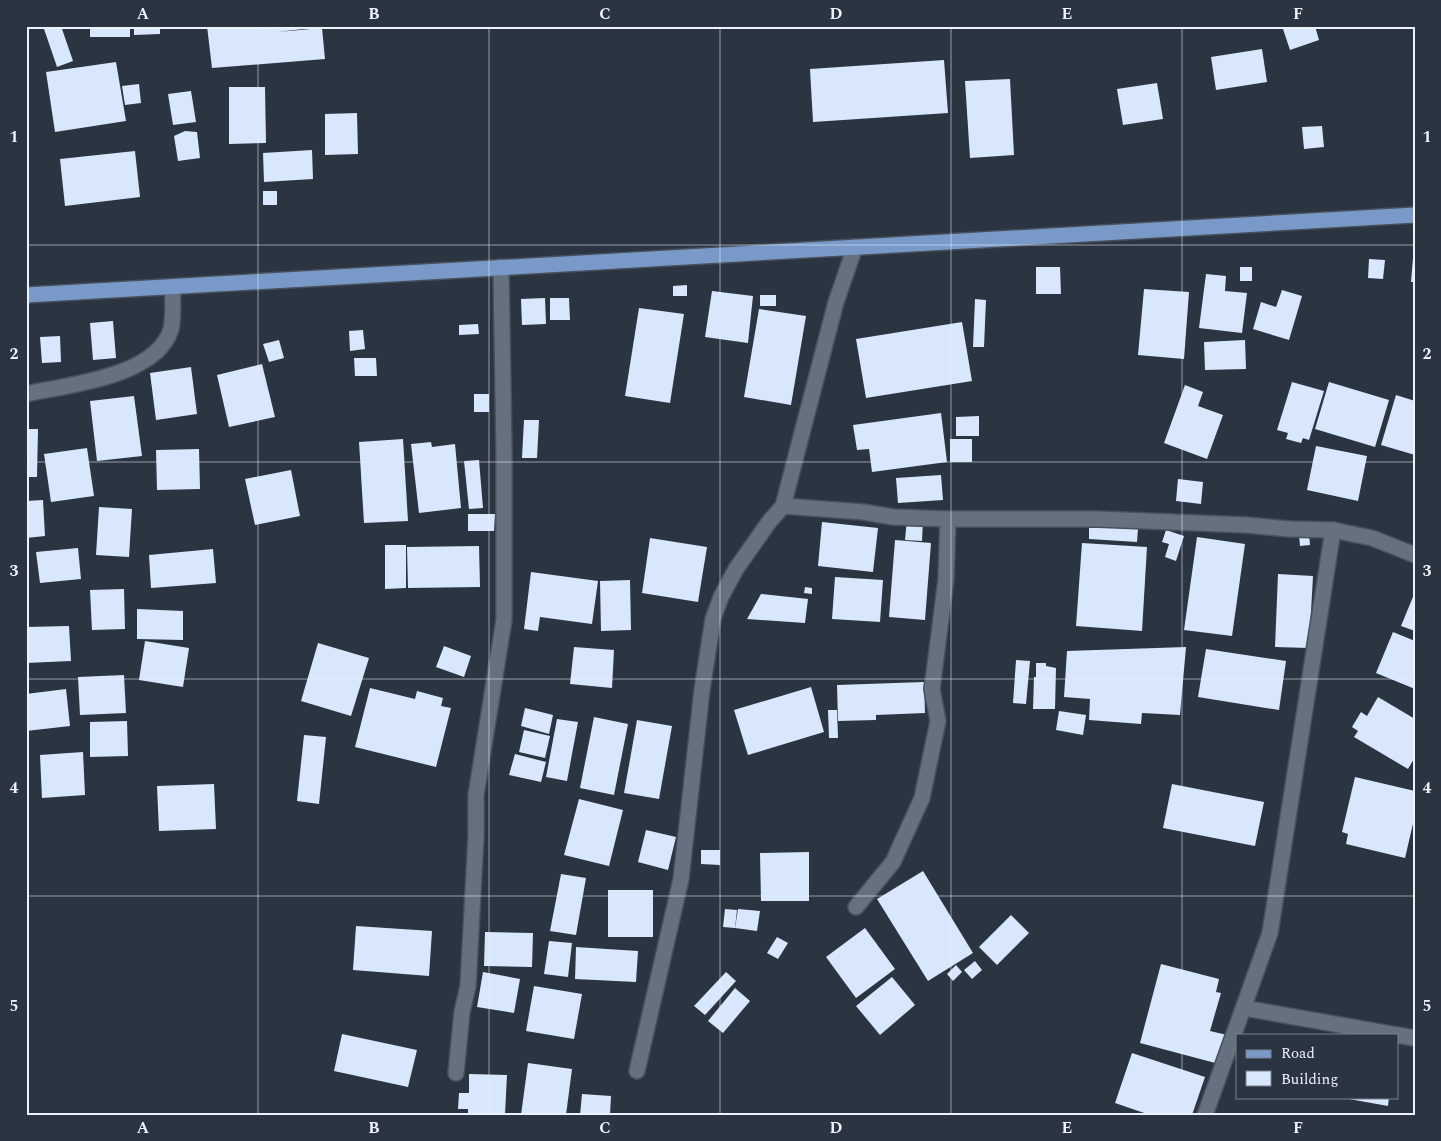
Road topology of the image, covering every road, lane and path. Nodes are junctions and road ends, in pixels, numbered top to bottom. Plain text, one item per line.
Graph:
1 (1415, 215) edge
2 (855, 247) junction
3 (501, 267) junction
4 (173, 287) junction
5 (26, 295) edge
6 (26, 394) edge
7 (783, 506) junction
8 (948, 519) junction
9 (1333, 530) junction
10 (1415, 555) edge
11 (856, 907) dead end
12 (1244, 1008) junction
13 (1391, 1034) edge
14 (1398, 1035) edge
15 (1415, 1038) edge
16 (636, 1071) dead end
17 (456, 1074) dead end
18 (1205, 1115) edge

1 - 2 main road
2 - 3 main road
2 - 7 street
3 - 4 main road
3 - 17 street
4 - 5 main road
4 - 6 street
7 - 8 street
7 - 16 street
8 - 9 street
8 - 11 street
9 - 10 street
9 - 12 street
12 - 13 street
12 - 18 street
14 - 15 street

